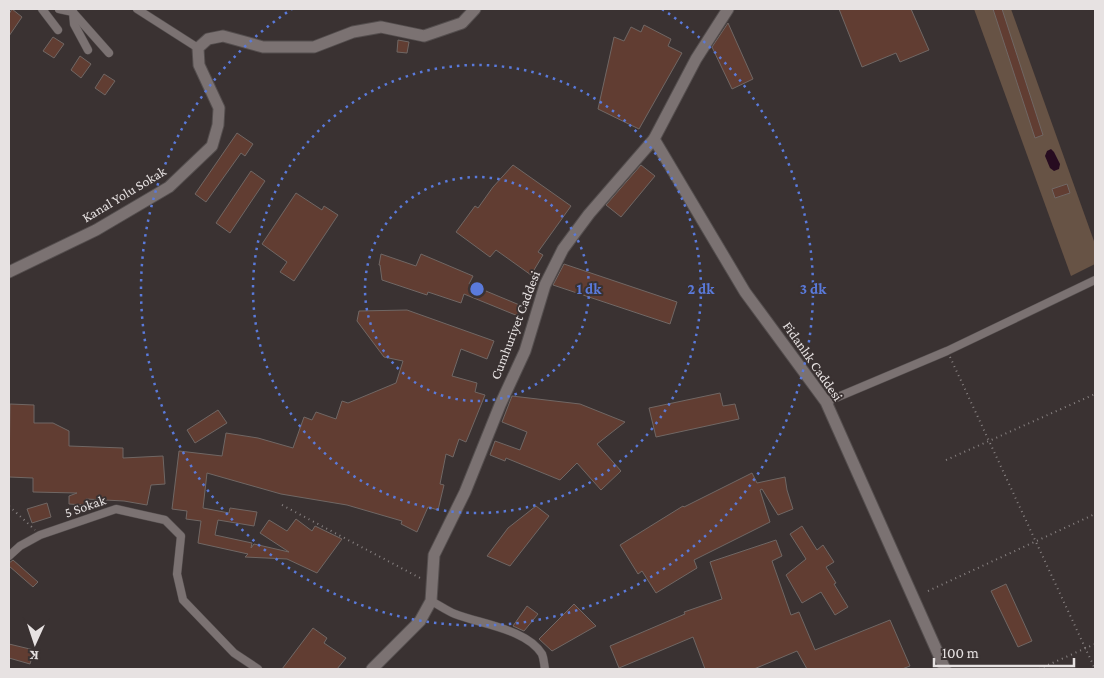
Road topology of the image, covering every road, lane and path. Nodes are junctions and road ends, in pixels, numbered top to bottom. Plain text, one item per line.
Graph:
1 (42, 9) edge
2 (59, 9) edge
3 (137, 9) edge
4 (475, 9) edge
5 (728, 9) edge
6 (72, 11) edge
7 (58, 30) dead end
8 (198, 48) junction
9 (88, 50) dead end
10 (109, 53) dead end
11 (654, 139) junction
12 (9, 272) edge
13 (1095, 280) edge
14 (947, 351) junction
15 (1095, 394) edge
16 (826, 402) junction
17 (989, 442) junction
18 (946, 460) dead end
19 (282, 505) dead end
20 (9, 506) edge
21 (1095, 514) edge
22 (40, 535) junction
23 (1035, 541) junction
24 (9, 556) edge
25 (432, 584) junction
26 (928, 591) dead end
27 (431, 600) junction
28 (1095, 644) edge
29 (1085, 648) junction
30 (258, 669) edge
31 (372, 669) edge
32 (545, 669) edge
33 (945, 669) edge
34 (1039, 669) edge
35 (1095, 669) edge

1 - 7 street
2 - 6 street
3 - 8 street
4 - 8 street
5 - 11 street, Cumhuriyet Caddesi
6 - 9 street
6 - 10 street
8 - 12 street, Kanal Yolu Sokak
11 - 16 street, Fidanlık Caddesi
11 - 25 street, Cumhuriyet Caddesi
13 - 14 street
14 - 16 street
14 - 17 path
15 - 17 path
16 - 33 street, Fidanlık Caddesi
17 - 18 path
17 - 23 path
19 - 25 path
20 - 22 path
21 - 23 path
22 - 24 street, 5 Sokak
22 - 30 street, 5 Sokak
23 - 26 path
23 - 29 path
25 - 27 street, Cumhuriyet Caddesi
27 - 31 street, Cumhuriyet Caddesi
27 - 32 street
28 - 29 path
29 - 34 path
29 - 35 path

